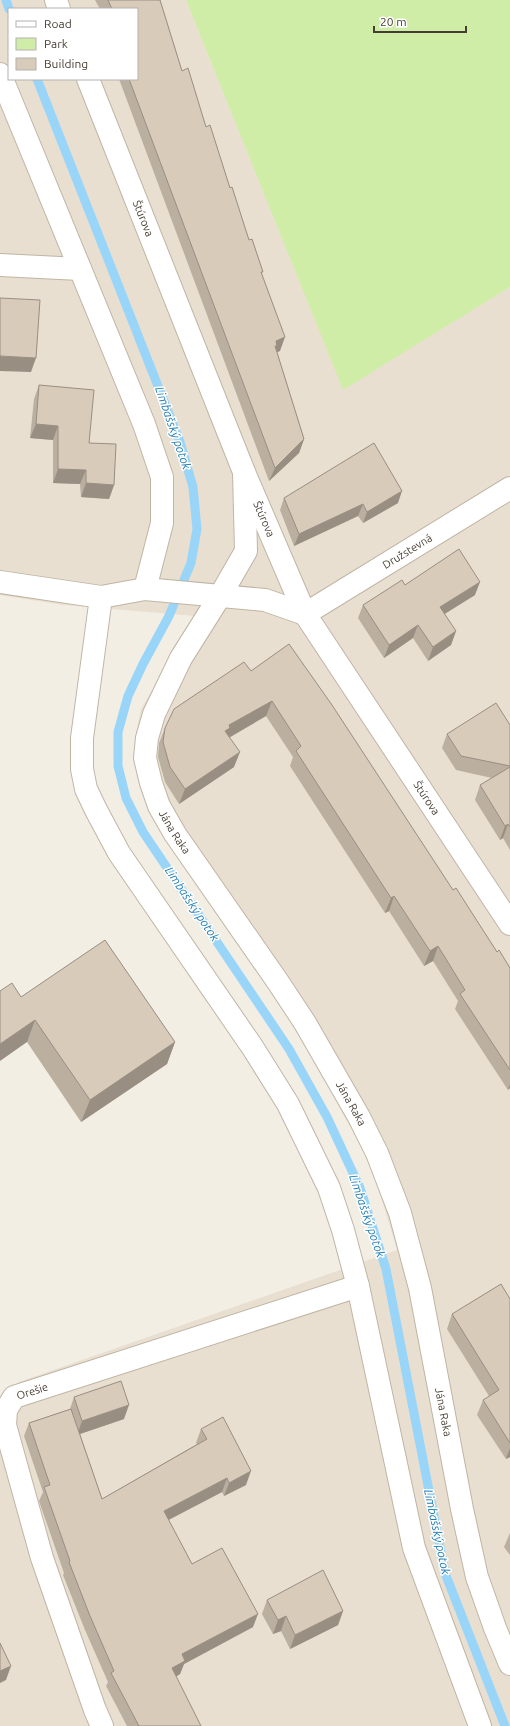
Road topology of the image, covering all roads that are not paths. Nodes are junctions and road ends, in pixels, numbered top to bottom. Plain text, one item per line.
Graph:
1 (0, 74) edge
2 (88, 80) edge
3 (0, 266) edge
4 (80, 269) junction
5 (244, 472) junction
6 (510, 488) edge
7 (0, 582) edge
8 (145, 589) junction
9 (220, 596) junction
10 (101, 597) junction
11 (305, 614) junction
12 (510, 924) edge
13 (358, 1286) junction
14 (510, 1664) edge
15 (102, 1726) edge
16 (480, 1726) edge

1 - 4 street
2 - 5 street, Štúrova
3 - 4 street
4 - 8 street
5 - 9 street, Jána Raka
5 - 11 street, Štúrova
6 - 11 street, Družstevná
7 - 10 street
8 - 9 street
8 - 10 street
9 - 11 street
9 - 14 street, Jána Raka
10 - 13 street
11 - 12 street, Štúrova
13 - 15 street, Orešie
13 - 16 street

